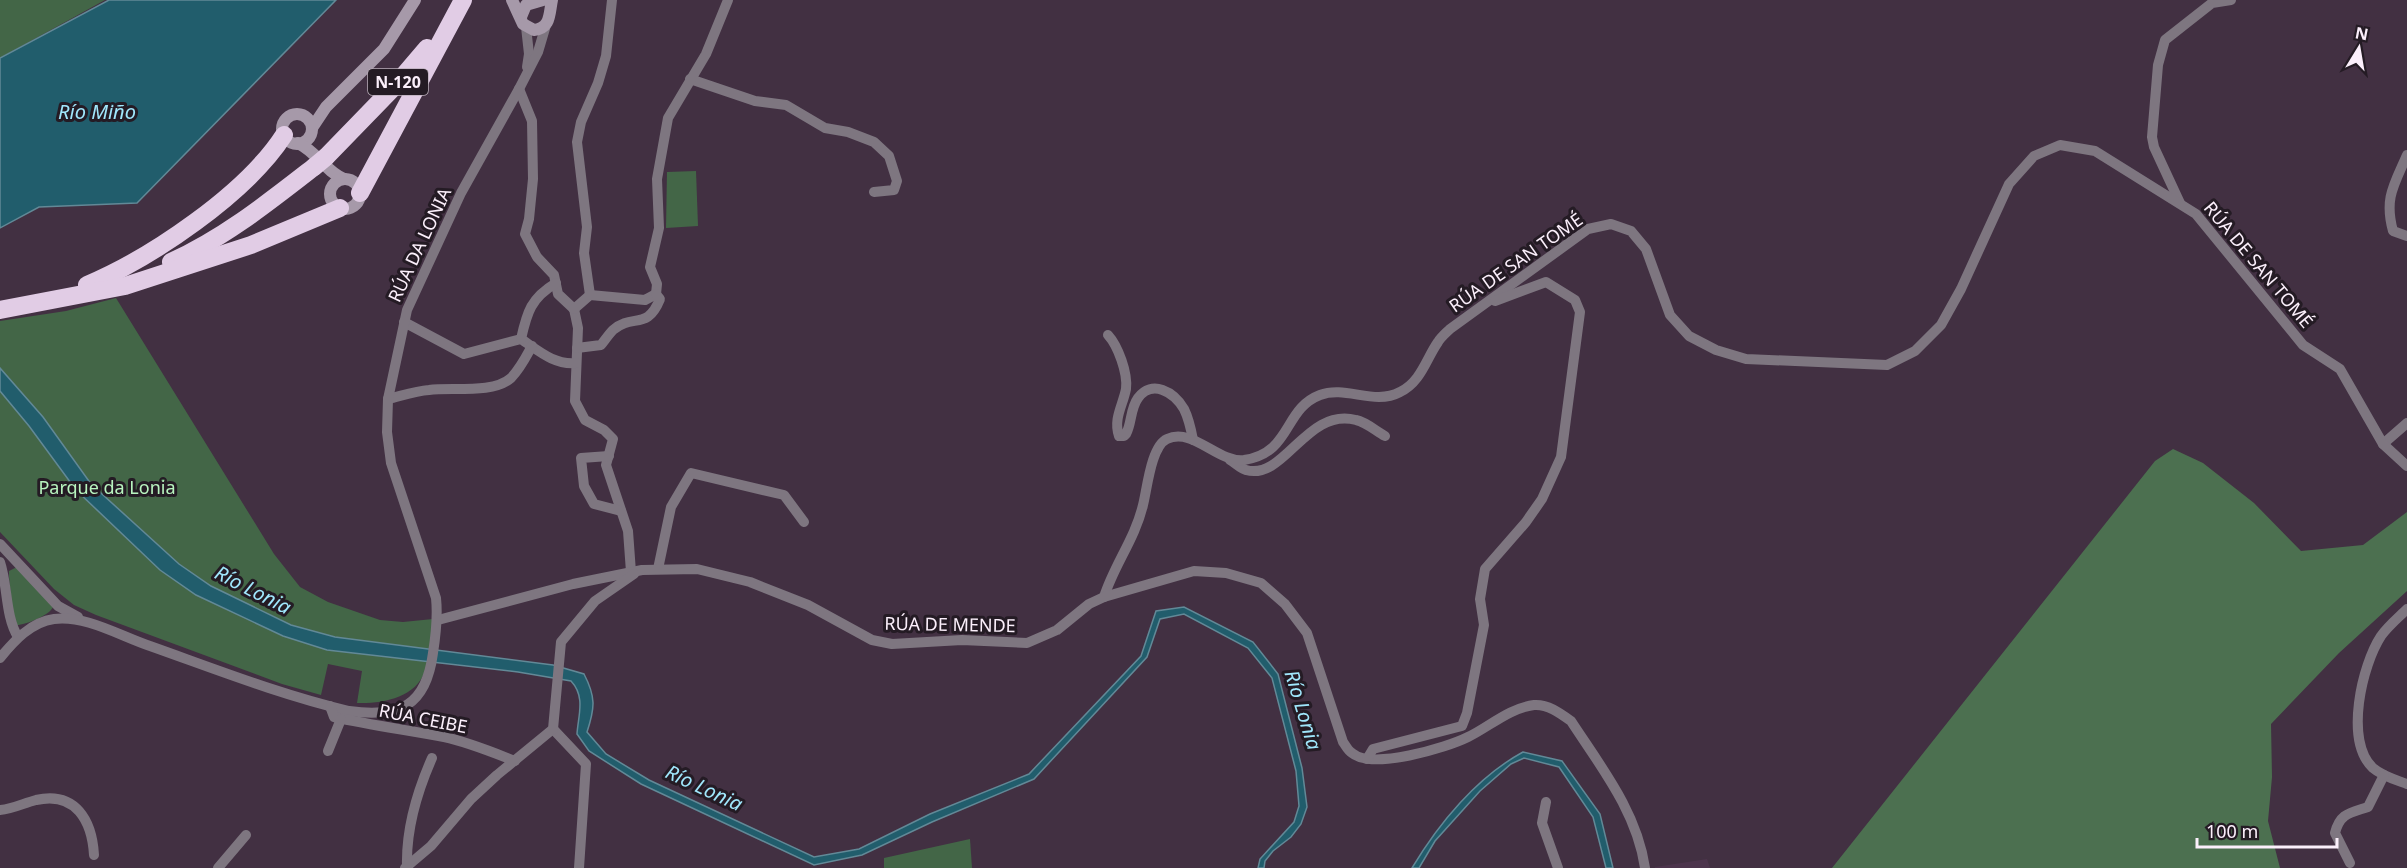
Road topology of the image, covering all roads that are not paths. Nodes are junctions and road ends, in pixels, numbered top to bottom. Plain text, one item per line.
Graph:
1 (415, 0) edge
2 (463, 0) edge
3 (512, 0) edge
4 (552, 0) edge
5 (612, 0) edge
6 (728, 0) edge
7 (2231, 0) edge
8 (536, 1) edge
9 (548, 20) junction
10 (523, 22) junction
11 (527, 70) junction
12 (690, 79) junction
13 (519, 89) junction
14 (342, 91) junction
15 (302, 115) junction
16 (311, 130) junction
17 (291, 139) junction
18 (2407, 155) edge
19 (321, 163) junction
20 (344, 179) junction
21 (331, 189) junction
22 (874, 192) dead end
23 (360, 193) junction
24 (2181, 204) junction
25 (340, 208) junction
26 (2407, 236) edge
27 (556, 283) junction
28 (93, 292) junction
29 (656, 294) junction
30 (590, 295) junction
31 (46, 303) junction
32 (1482, 305) junction
33 (574, 309) junction
34 (0, 310) edge
35 (404, 322) junction
36 (1108, 335) dead end
37 (521, 339) junction
38 (532, 346) junction
39 (577, 348) junction
40 (576, 363) junction
41 (387, 399) junction
42 (2407, 423) edge
43 (1385, 436) dead end
44 (1192, 440) junction
45 (2383, 444) junction
46 (1222, 454) junction
47 (609, 456) junction
48 (2407, 466) edge
49 (621, 511) junction
50 (804, 522) dead end
51 (0, 544) edge
52 (0, 562) edge
53 (21, 564) junction
54 (658, 569) junction
55 (637, 571) junction
56 (4, 575) junction
57 (1104, 597) junction
58 (2407, 609) edge
59 (438, 620) junction
60 (97, 626) junction
61 (18, 638) junction
62 (0, 658) edge
63 (330, 706) junction
64 (341, 718) junction
65 (554, 726) junction
66 (328, 751) dead end
67 (432, 758) dead end
68 (1366, 759) junction
69 (515, 761) junction
70 (2384, 775) junction
71 (2407, 784) edge
72 (1546, 802) dead end
73 (0, 810) edge
74 (246, 835) dead end
75 (94, 855) dead end
76 (2350, 863) dead end
77 (406, 867) edge
78 (218, 868) edge
79 (579, 868) edge
80 (1558, 868) edge
81 (1645, 868) edge

1 - 14 street
2 - 19 highway, N-120
2 - 23 highway
3 - 10 street
4 - 9 street
5 - 30 street
6 - 12 street
7 - 24 street
8 - 9 street
8 - 10 street
9 - 10 street
9 - 11 street, RÚA DA LONIA
10 - 11 street, RÚA DA LONIA
11 - 13 street, RÚA DA LONIA
12 - 22 street
12 - 29 street
13 - 27 street
13 - 35 street, RÚA DA LONIA
14 - 15 street
14 - 16 street
15 - 16 street
15 - 17 street
16 - 17 street
16 - 19 street
17 - 19 street
17 - 31 highway
18 - 26 street
19 - 20 street
19 - 21 street
19 - 28 highway, N-120
20 - 21 street
20 - 23 street
21 - 25 street
23 - 25 street
24 - 32 street, RÚA DE SAN TOMÉ
24 - 45 street, RÚA DE SAN TOMÉ
25 - 28 highway
27 - 33 street
27 - 37 street
28 - 31 highway, N-120
29 - 30 street
29 - 39 street
30 - 33 street
31 - 34 highway, N-120
32 - 46 street, RÚA DE SAN TOMÉ
32 - 68 street
33 - 39 street
35 - 37 street
35 - 41 street, RÚA DA LONIA
36 - 44 street
37 - 38 street
38 - 40 street
38 - 41 street
39 - 40 street
40 - 47 street
41 - 59 street, RÚA DA LONIA
42 - 45 street
43 - 46 street
44 - 46 street, RÚA DE SAN TOMÉ
44 - 57 street, RÚA DE SAN TOMÉ
45 - 48 street, RÚA DE SAN TOMÉ
47 - 49 street
47 - 49 street
49 - 55 street
50 - 54 street
51 - 53 street
52 - 56 street
53 - 56 street
53 - 60 street
54 - 55 street, RÚA DE MENDE
54 - 57 street, RÚA DE MENDE
55 - 59 street, RÚA DE MENDE
55 - 65 street
56 - 61 street
57 - 68 street, RÚA DE MENDE
58 - 70 street
59 - 63 street, RÚA DA LONIA
60 - 61 street
60 - 63 street, RÚA DA LONIA
61 - 62 street
63 - 64 street
64 - 66 street
64 - 69 street, RÚA CEIBE
65 - 69 street
65 - 79 street
67 - 77 street
68 - 81 street
69 - 77 street
70 - 71 street
70 - 76 street
72 - 80 street
73 - 75 street
74 - 78 street

